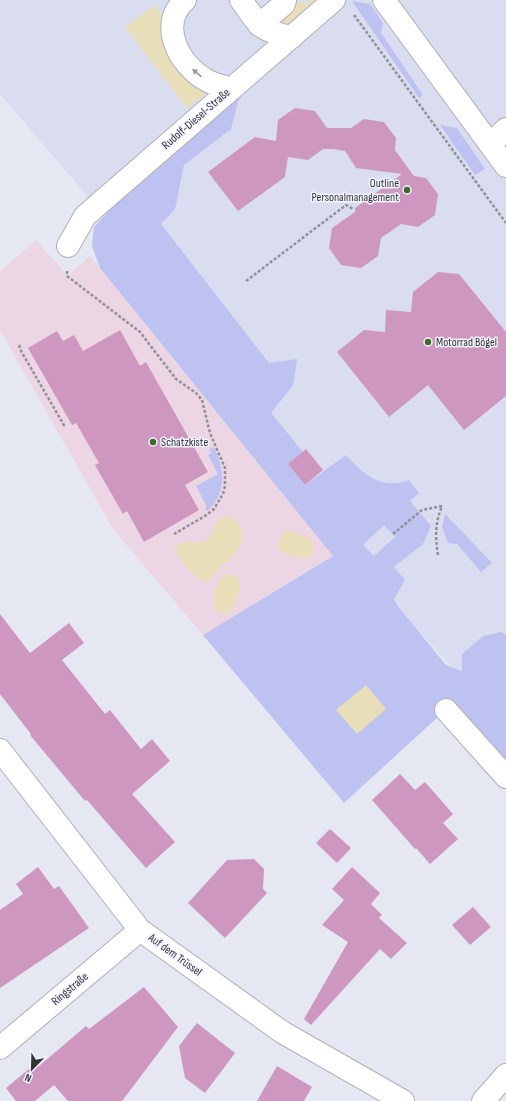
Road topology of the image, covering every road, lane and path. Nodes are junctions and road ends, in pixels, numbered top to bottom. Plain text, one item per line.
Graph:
1 (185, 0) edge
2 (241, 0) edge
3 (286, 0) edge
4 (334, 0) edge
5 (384, 0) edge
6 (352, 13) dead end
7 (259, 25) junction
8 (292, 37) junction
9 (231, 89) junction
10 (506, 129) edge
11 (490, 144) junction
12 (506, 166) edge
13 (353, 209) dead end
14 (506, 223) edge
15 (68, 246) joint
16 (246, 280) dead end
17 (19, 345) dead end
18 (65, 427) dead end
19 (174, 534) dead end
20 (393, 534) dead end
21 (438, 556) dead end
22 (446, 710) dead end
23 (0, 750) edge
24 (506, 777) edge
25 (140, 930) junction
26 (0, 1048) edge
27 (403, 1101) edge

9 -> 1 street
2 - 7 street
3 - 7 street
4 - 8 street, Rudolf-Diesel-Straße
5 - 11 street
6 - 14 path
7 - 8 street
8 - 9 street, Rudolf-Diesel-Straße
9 - 15 street, Rudolf-Diesel-Straße
10 - 11 street
11 - 12 street
13 - 16 path
15 - 19 path
17 - 18 path
20 - 21 path
22 - 24 street
23 - 25 street, Auf dem Trüssel
25 - 26 street, Ringstraße
25 - 27 street, Auf dem Trüssel

